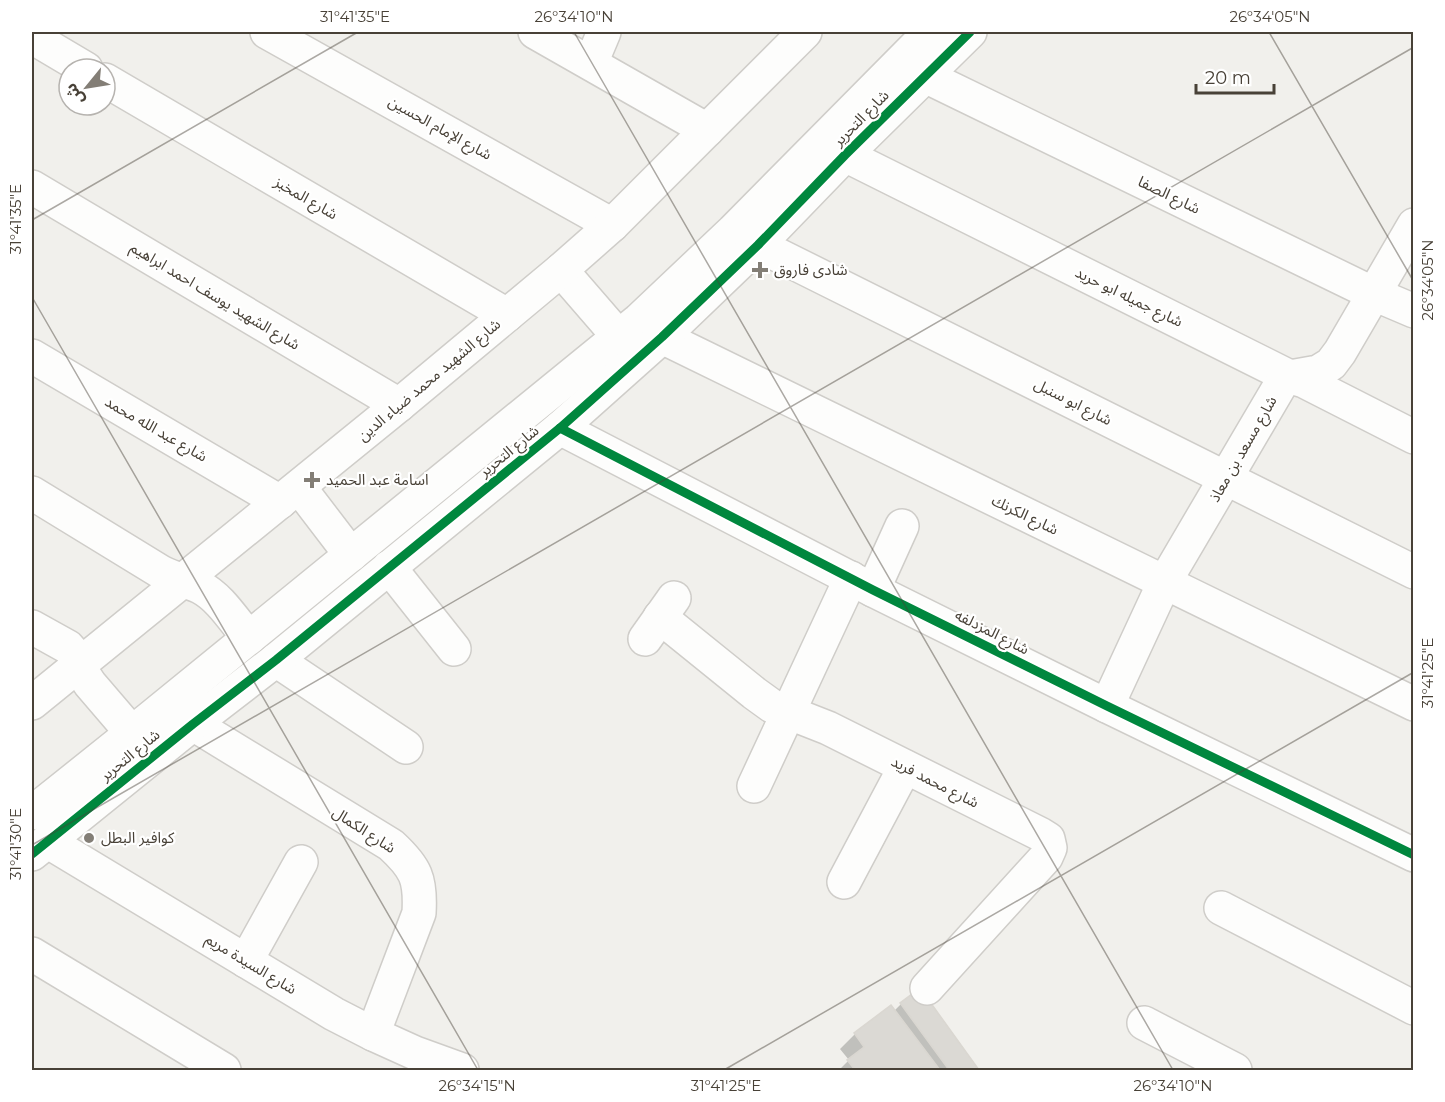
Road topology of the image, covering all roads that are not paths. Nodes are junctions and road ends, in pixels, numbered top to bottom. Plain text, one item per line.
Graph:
1 (267, 32) edge
2 (535, 32) edge
3 (604, 32) edge
4 (805, 32) edge
5 (930, 32) edge
6 (970, 32) edge
7 (32, 37) edge
8 (66, 57) edge
9 (591, 63) junction
10 (925, 76) junction
11 (117, 87) edge
12 (707, 130) junction
13 (844, 155) junction
14 (32, 187) edge
15 (612, 225) junction
16 (1413, 225) edge
17 (745, 238) junction
18 (561, 270) junction
19 (1374, 294) junction
20 (1413, 311) edge
21 (507, 315) junction
22 (640, 331) junction
23 (32, 356) edge
24 (1290, 377) junction
25 (399, 405) junction
26 (560, 428) junction
27 (1413, 437) edge
28 (1226, 478) junction
29 (32, 494) edge
30 (290, 494) junction
31 (902, 526) dead end
32 (351, 555) junction
33 (389, 567) junction
34 (1413, 572) edge
35 (183, 581) junction
36 (1164, 583) junction
37 (862, 584) junction
38 (660, 618) dead end
39 (32, 627) edge
40 (249, 638) junction
41 (454, 650) dead end
42 (276, 660) junction
43 (80, 665) junction
44 (32, 703) edge
45 (1413, 704) edge
46 (1107, 706) junction
47 (789, 712) junction
48 (193, 724) junction
49 (132, 733) junction
50 (406, 747) dead end
51 (905, 767) junction
52 (754, 786) dead end
53 (32, 813) edge
54 (39, 848) edge
55 (1413, 855) edge
56 (301, 862) dead end
57 (844, 882) dead end
58 (1221, 908) dead end
59 (32, 954) edge
60 (246, 961) junction
61 (927, 988) dead end
62 (1413, 1008) edge
63 (1144, 1023) dead end
64 (373, 1034) junction
65 (224, 1071) edge
66 (462, 1071) edge
67 (1234, 1071) edge

1 - 15 street, شارع الإمام الحسين
2 - 9 street
3 - 9 street
4 - 12 street, شارع الشهيد محمد ضياء الدين
5 - 17 street, شارع التحرير
6 - 10 street, شارع التحرير
7 - 8 street
9 - 12 street
10 - 13 street, شارع التحرير
10 - 19 street, شارع الصفا
11 - 21 street, شارع المخبز
12 - 15 street, شارع الشهيد محمد ضياء الدين
13 - 17 street, شارع التحرير
13 - 24 street, شارع جميله ابو حريد
14 - 25 street, شارع الشهيد يوسف احمد ابراهيم
15 - 18 street, شارع الشهيد محمد ضياء الدين
16 - 19 street
17 - 22 street, شارع التحرير
17 - 28 street, شارع ابو سنبل
18 - 21 street, شارع الشهيد محمد ضياء الدين
18 - 22 street
19 - 20 street, شارع الصفا
19 - 24 street
21 - 25 street, شارع الشهيد محمد ضياء الدين
22 - 26 street, شارع التحرير
22 - 32 street, شارع التحرير
22 - 36 street, شارع الكرنك
23 - 30 street, شارع عبد الله محمد
24 - 27 street, شارع جميله ابو حريد
24 - 28 street, شارع مسعد بن معاذ
25 - 30 street, شارع الشهيد محمد ضياء الدين
26 - 33 street, شارع التحرير
26 - 37 street, شارع المزدلفه
28 - 34 street, شارع ابو سنبل
28 - 36 street, شارع مسعد بن معاذ
29 - 35 street
30 - 32 street
30 - 35 street, شارع الشهيد محمد ضياء الدين
31 - 37 street
32 - 40 street, شارع التحرير
33 - 41 street
33 - 42 street, شارع التحرير
35 - 40 street
35 - 43 street, شارع الشهيد محمد ضياء الدين
36 - 45 street, شارع الكرنك
36 - 46 street, شارع مسعد بن معاذ
37 - 46 street, شارع المزدلفه
37 - 47 street
38 - 47 street, شارع محمد فريد
39 - 43 street
40 - 49 street, شارع التحرير
42 - 48 street, شارع التحرير
42 - 50 street
43 - 44 street, شارع الشهيد محمد ضياء الدين
43 - 49 street
46 - 55 street, شارع المزدلفه
47 - 51 street, شارع محمد فريد
47 - 52 street
48 - 54 street, شارع التحرير
48 - 64 street, شارع الكمال
49 - 53 street, شارع التحرير
51 - 57 street
51 - 61 street, شارع محمد فريد
54 - 60 street, شارع السيدة مريم
56 - 60 street
58 - 62 street
59 - 65 street
60 - 64 street, شارع السيدة مريم
63 - 67 street
64 - 66 street, شارع السيدة مريم

